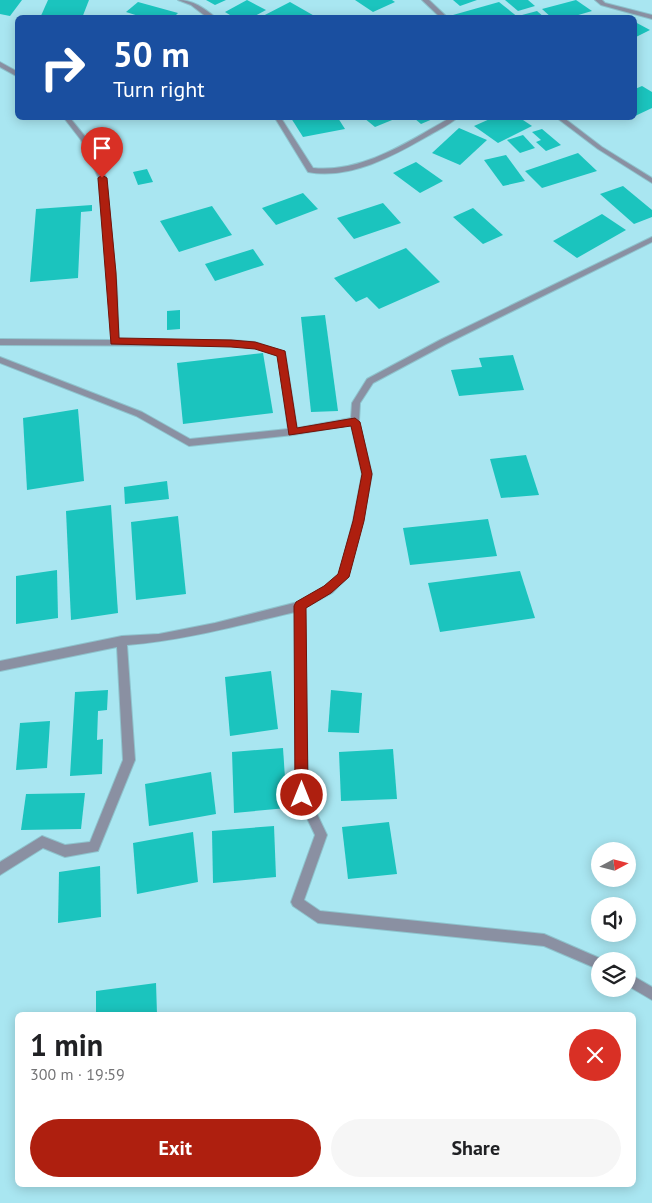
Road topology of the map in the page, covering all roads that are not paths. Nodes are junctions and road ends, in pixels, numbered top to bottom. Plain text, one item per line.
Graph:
1 (181, 0) edge
2 (425, 0) edge
3 (598, 0) edge
4 (209, 15) edge
5 (442, 15) edge
6 (652, 17) edge
7 (0, 64) edge
8 (15, 73) edge
9 (69, 120) edge
10 (279, 120) edge
11 (451, 120) edge
12 (563, 120) edge
13 (652, 181) edge
14 (652, 239) edge
15 (0, 342) edge
16 (115, 342) junction
17 (0, 360) edge
18 (355, 422) junction
19 (293, 432) junction
20 (300, 606) junction
21 (122, 640) junction
22 (0, 666) edge
23 (0, 869) edge
24 (591, 960) edge
25 (636, 983) edge
26 (652, 994) edge

1 - 4 street
2 - 5 street
3 - 6 street
7 - 8 street
9 - 16 street
10 - 11 street
12 - 13 street
14 - 18 street
15 - 16 street
16 - 19 street
17 - 19 street
18 - 19 street
18 - 20 street
20 - 21 street
20 - 24 street
21 - 22 street
21 - 23 street
25 - 26 street

